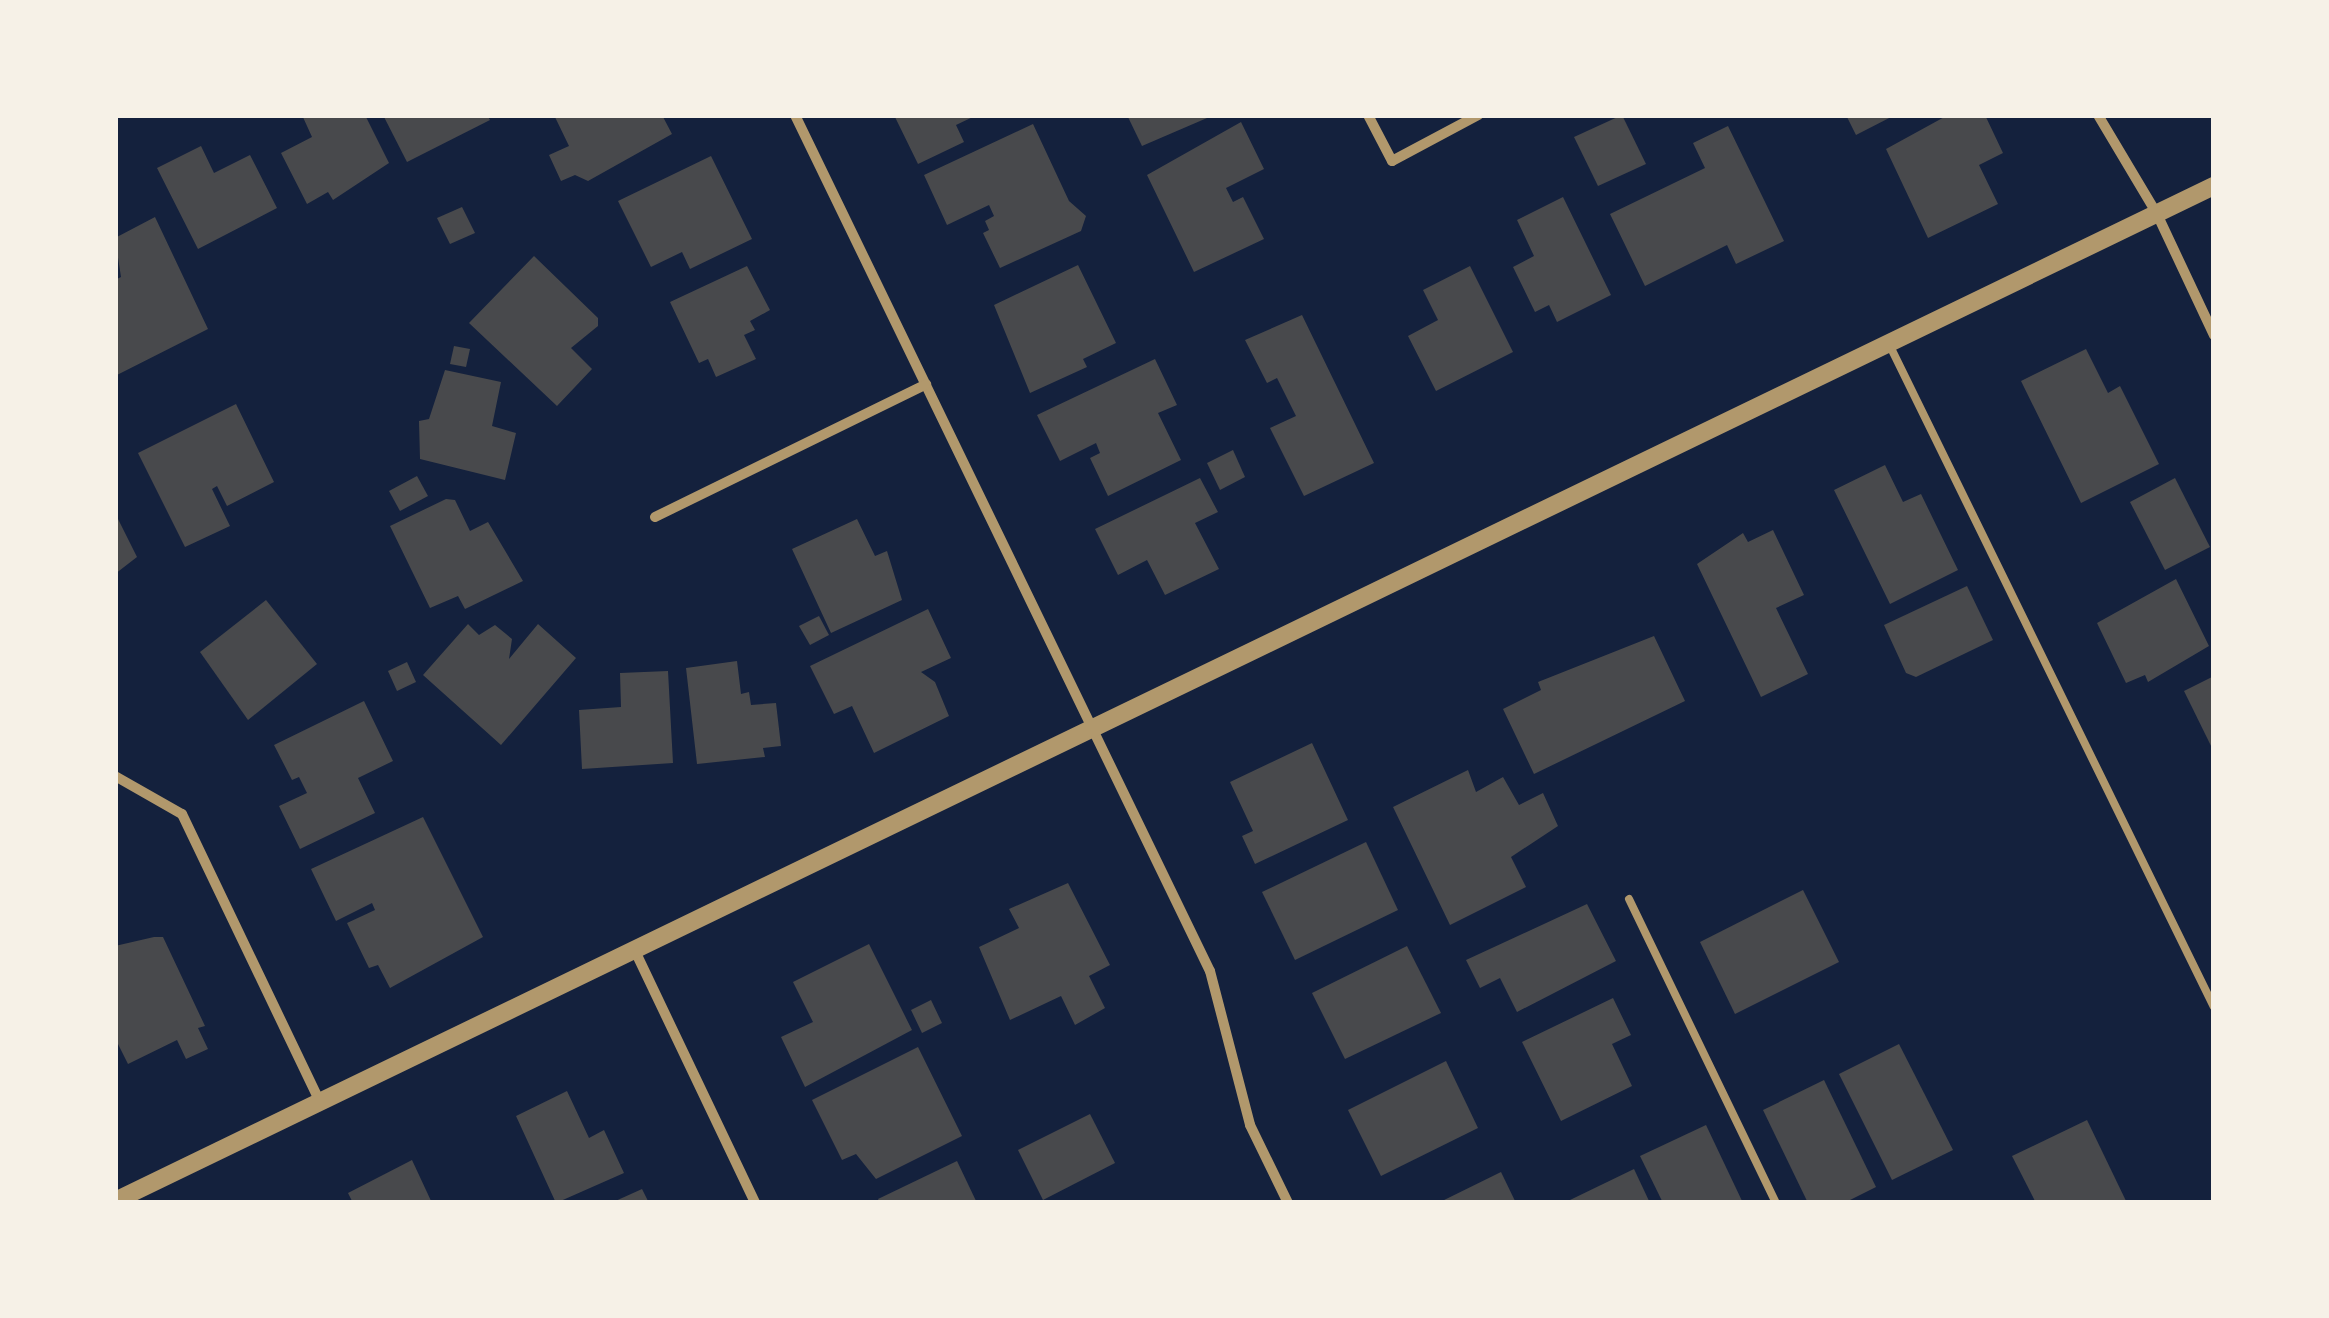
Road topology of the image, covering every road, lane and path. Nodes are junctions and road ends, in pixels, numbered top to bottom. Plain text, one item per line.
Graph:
1 (795, 115) edge
2 (1368, 115) edge
3 (1478, 115) edge
4 (2098, 115) edge
5 (2214, 186) edge
6 (2156, 214) junction
7 (2214, 335) edge
8 (1890, 344) junction
9 (926, 384) junction
10 (655, 517) dead end
11 (1096, 732) junction
12 (115, 776) edge
13 (1628, 899) dead end
14 (636, 953) junction
15 (2214, 1007) edge
16 (320, 1102) junction
17 (115, 1202) edge
18 (755, 1203) edge
19 (1288, 1203) edge
20 (1776, 1203) edge

1 - 9 street
2 - 3 street
4 - 6 street
5 - 6 street
6 - 7 street
6 - 8 street
8 - 11 street
8 - 15 lane
9 - 10 street
9 - 11 street
11 - 14 street
11 - 19 street
12 - 16 street
13 - 20 lane
14 - 16 street
14 - 18 street
16 - 17 street

